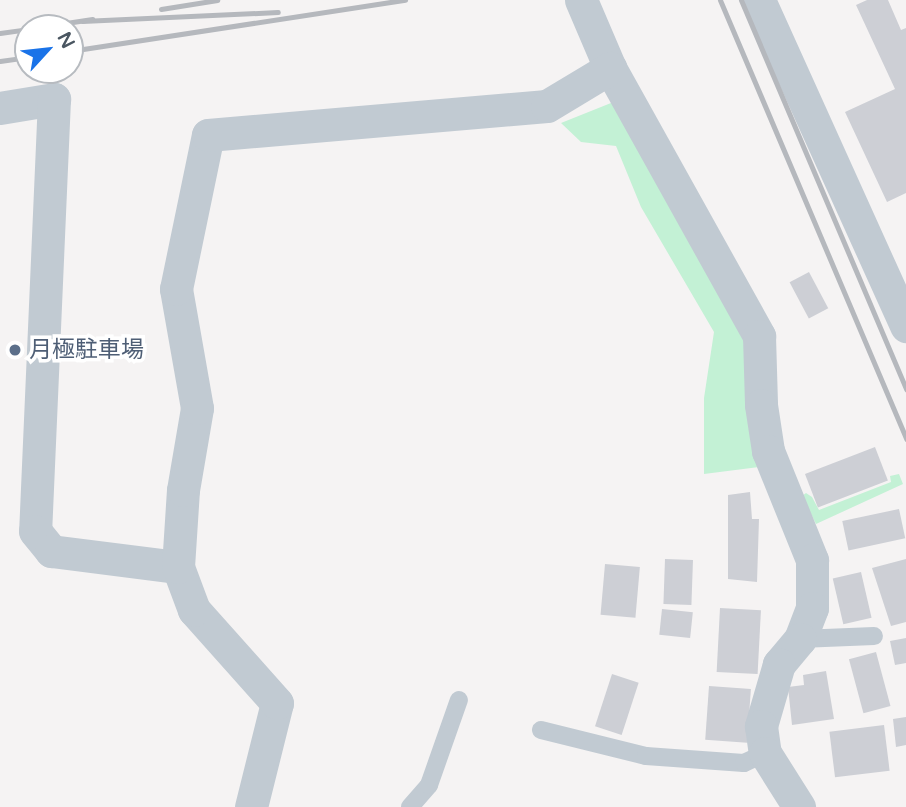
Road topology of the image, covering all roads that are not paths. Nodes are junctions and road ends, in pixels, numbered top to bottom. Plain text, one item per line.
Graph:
1 (581, 0) edge
2 (759, 0) edge
3 (610, 68) junction
4 (0, 108) edge
5 (906, 326) edge
6 (178, 567) junction
7 (874, 636) dead end
8 (800, 639) junction
9 (459, 700) dead end
10 (541, 730) dead end
11 (765, 753) junction
12 (251, 807) edge
13 (410, 807) edge
14 (799, 807) edge

1 - 3 street
2 - 5 street
3 - 6 street
3 - 8 street
4 - 6 street
6 - 12 street
7 - 8 lane
8 - 11 street
9 - 13 lane
10 - 11 lane
11 - 14 street

